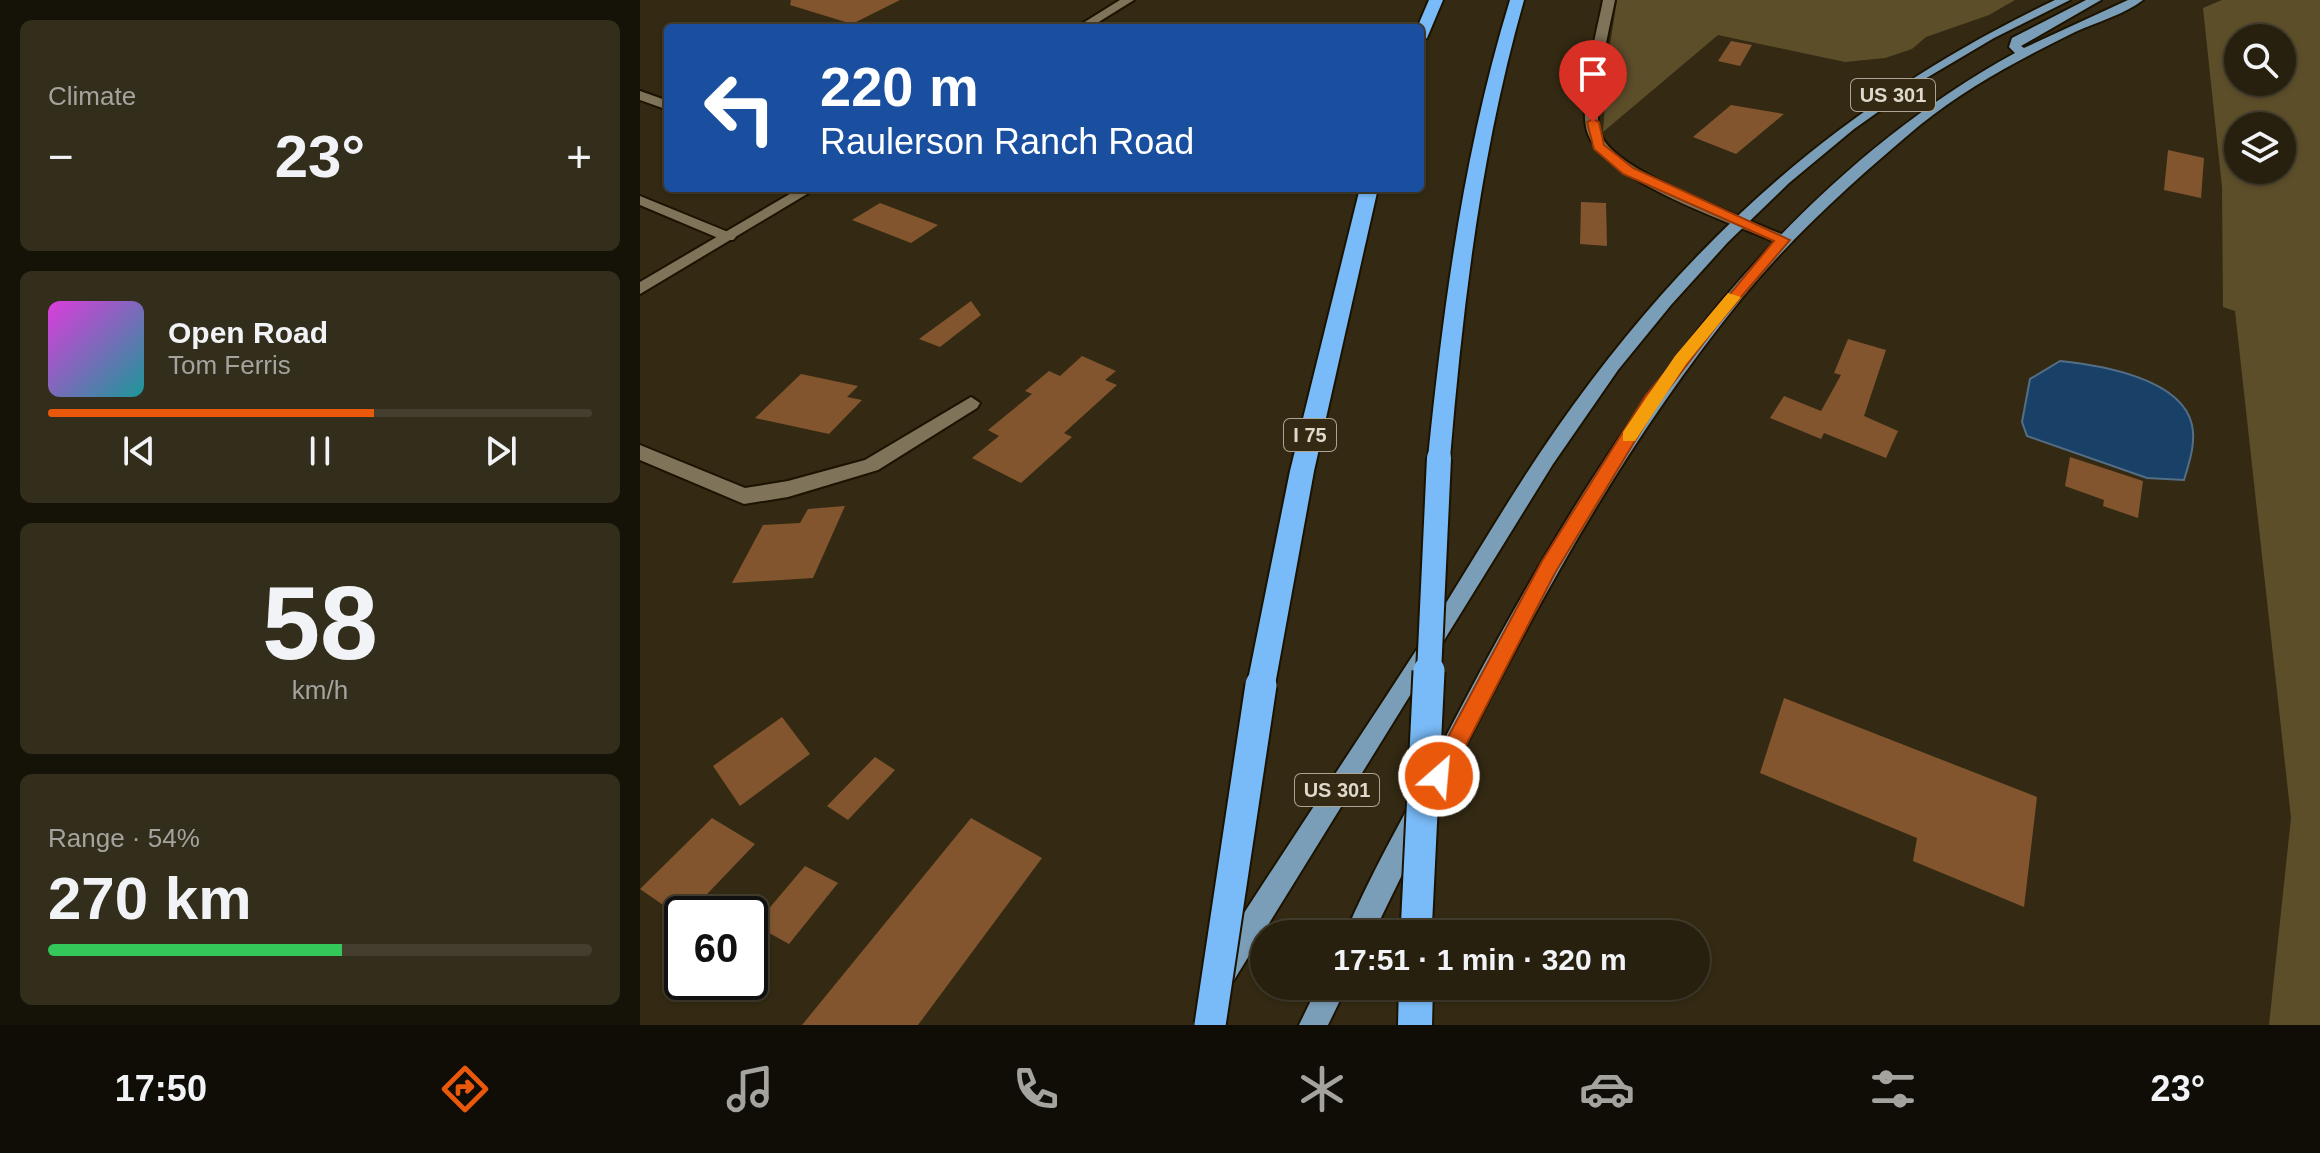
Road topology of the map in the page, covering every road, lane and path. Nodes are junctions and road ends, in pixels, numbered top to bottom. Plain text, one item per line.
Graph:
1 (1128, 0) edge
2 (1436, 0) edge
3 (1517, 0) edge
4 (1609, 0) edge
5 (2064, 0) edge
6 (2095, 0) edge
7 (2137, 0) edge
8 (1088, 24) edge
9 (1424, 28) edge
10 (2024, 54) junction
11 (640, 95) edge
12 (664, 104) edge
13 (803, 192) edge
14 (1368, 192) edge
15 (640, 200) edge
16 (1743, 220) junction
17 (728, 237) junction
18 (1783, 240) junction
19 (640, 289) edge
20 (971, 403) dead end
21 (640, 452) edge
22 (1366, 920) edge
23 (1417, 920) edge
24 (1326, 1000) edge
25 (1416, 1000) edge
26 (1191, 1025) edge
27 (1210, 1025) edge
28 (1313, 1025) edge
29 (1415, 1025) edge

1 - 8 street
2 - 9 highway
3 - 23 highway, bridge
4 - 16 street
5 - 16 main road, US 301
6 - 10 main road
7 - 10 main road, US 301
10 - 18 main road, US 301
11 - 12 street
13 - 17 street
14 - 27 highway, I 75, bridge
15 - 17 street
16 - 18 street
16 - 26 main road, US 301
17 - 19 street
18 - 22 main road, US 301
20 - 21 street
24 - 28 main road
25 - 29 highway

